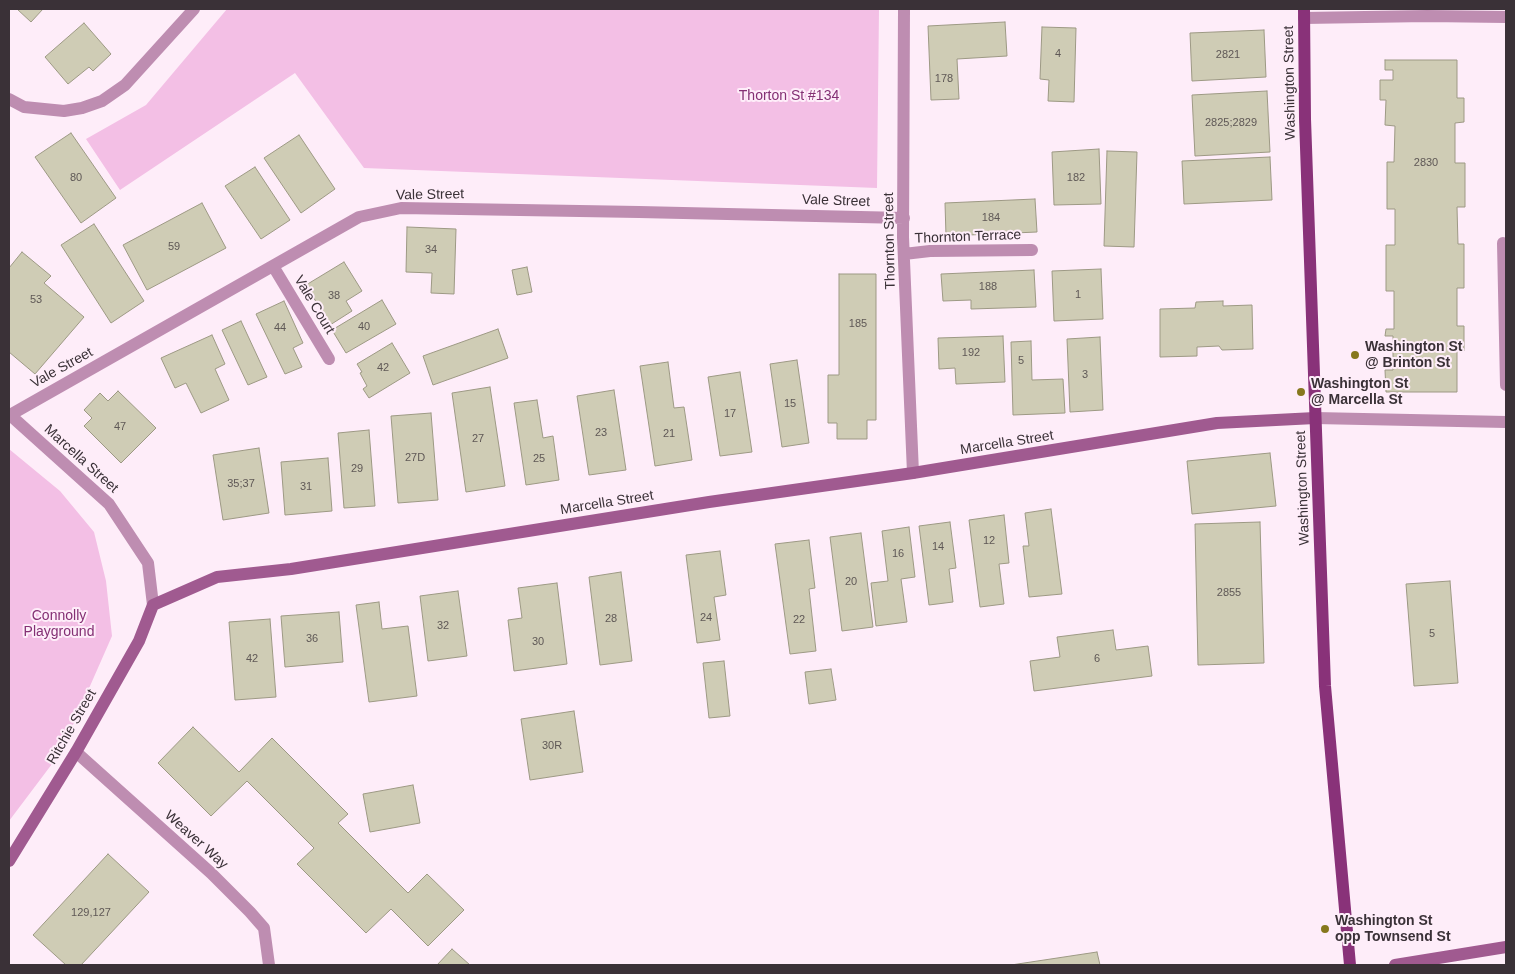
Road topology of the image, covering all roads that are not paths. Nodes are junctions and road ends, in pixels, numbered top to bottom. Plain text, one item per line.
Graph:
1 (194, 9) edge
2 (904, 9) edge
3 (1304, 14) edge
4 (1506, 17) edge
5 (9, 99) edge
6 (904, 218) junction
7 (1503, 243) dead end
8 (1032, 250) dead end
9 (904, 254) junction
10 (273, 266) junction
11 (329, 359) dead end
12 (1506, 385) edge
13 (9, 414) edge
14 (1315, 418) junction
15 (1506, 422) edge
16 (913, 473) junction
17 (153, 604) junction
18 (76, 752) junction
19 (9, 861) edge
20 (1506, 947) edge
21 (269, 965) edge
22 (1350, 965) edge
23 (1395, 965) edge

1 - 5 street
2 - 6 street, Thornton Street
3 - 4 street
3 - 14 main road, Washington Street
6 - 9 street, Thornton Street
6 - 10 street, Vale Street
7 - 12 street
8 - 9 street, Thornton Terrace
9 - 16 street, Thornton Street
10 - 11 street, Vale Court
10 - 13 street, Vale Street
13 - 17 street, Marcella Street
14 - 15 street
14 - 16 street, Marcella Street
14 - 22 main road, Washington Street
16 - 17 street, Marcella Street
17 - 18 street, Ritchie Street
18 - 19 street, Ritchie Street
18 - 21 street, Weaver Way
20 - 23 street

